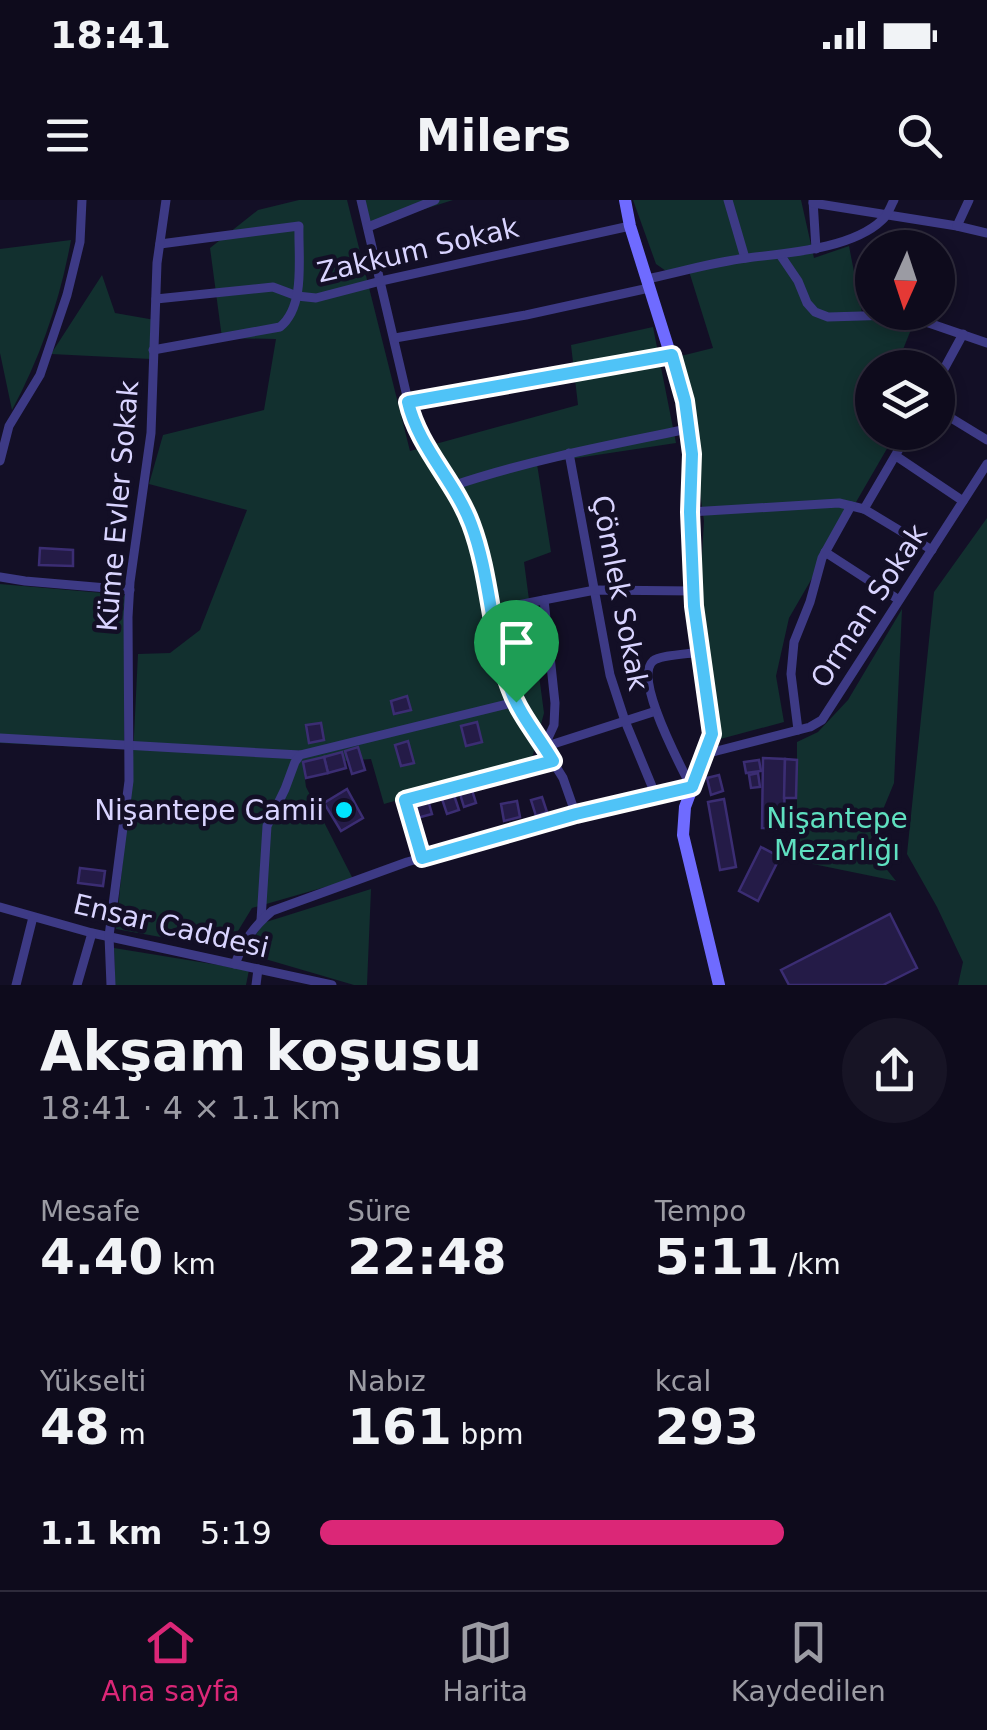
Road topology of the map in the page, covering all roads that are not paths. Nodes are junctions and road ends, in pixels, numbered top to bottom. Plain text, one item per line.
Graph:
1 (82, 200) edge
2 (166, 200) edge
3 (361, 200) edge
4 (436, 200) edge
5 (625, 200) edge
6 (728, 200) edge
7 (894, 200) edge
8 (969, 200) edge
9 (813, 201) edge
10 (887, 214) junction
11 (368, 226) junction
12 (630, 226) junction
13 (957, 226) junction
14 (987, 234) edge
15 (160, 244) junction
16 (816, 249) junction
17 (781, 256) junction
18 (746, 258) junction
19 (381, 281) junction
20 (648, 283) junction
21 (297, 296) junction
22 (156, 298) junction
23 (963, 334) junction
24 (395, 338) junction
25 (987, 343) edge
26 (153, 350) junction
27 (954, 350) edge
28 (672, 355) junction
29 (408, 402) junction
30 (955, 420) edge
31 (688, 429) junction
32 (987, 440) edge
33 (899, 450) edge
34 (570, 452) junction
35 (896, 456) junction
36 (0, 461) edge
37 (987, 464) edge
38 (452, 486) junction
39 (964, 501) junction
40 (850, 506) junction
41 (864, 509) junction
42 (690, 512) junction
43 (932, 550) junction
44 (825, 552) junction
45 (0, 576) edge
46 (130, 590) junction
47 (595, 590) junction
48 (694, 591) junction
49 (544, 600) junction
50 (899, 600) junction
51 (492, 610) junction
52 (700, 652) junction
53 (516, 702) junction
54 (656, 711) junction
55 (625, 721) junction
56 (798, 730) junction
57 (0, 738) edge
58 (129, 744) junction
59 (544, 746) junction
60 (705, 754) junction
61 (300, 755) junction
62 (553, 761) junction
63 (692, 787) junction
64 (656, 796) junction
65 (576, 814) junction
66 (422, 858) junction
67 (0, 906) edge
68 (33, 917) junction
69 (261, 920) junction
70 (92, 932) junction
71 (109, 936) junction
72 (235, 964) junction
73 (258, 969) junction
74 (16, 985) edge
75 (77, 985) edge
76 (111, 985) edge
77 (256, 985) edge
78 (332, 985) edge
79 (719, 985) edge

1 - 36 street
2 - 15 street, Küme Evler Sokak
3 - 11 street
4 - 11 street
5 - 12 street
6 - 18 street
7 - 10 street
8 - 13 street
9 - 10 street
9 - 16 street
10 - 13 street
10 - 16 street
11 - 19 street
12 - 19 street, Zakkum Sokak
12 - 20 street
13 - 14 street
15 - 21 street
15 - 22 street, Küme Evler Sokak
16 - 17 street
17 - 18 street
17 - 23 street
18 - 20 street
19 - 21 street, Zakkum Sokak
19 - 24 street
20 - 24 street
20 - 28 street
21 - 22 street, Zakkum Sokak
21 - 26 street
22 - 26 street, Küme Evler Sokak
23 - 25 street
23 - 27 street
24 - 29 street
26 - 46 street, Küme Evler Sokak
28 - 29 street
28 - 31 street
29 - 38 street
30 - 32 street
31 - 34 street
31 - 42 street
33 - 35 street
34 - 38 street
34 - 47 street, Çömlek Sokak
35 - 39 street
35 - 41 street
37 - 39 street, Orman Sokak
38 - 51 street
39 - 43 street, Orman Sokak
40 - 41 street
40 - 42 street
40 - 44 street
41 - 43 street
42 - 48 street
43 - 50 street, Orman Sokak
44 - 50 street
44 - 56 street
45 - 46 street
46 - 58 street, Küme Evler Sokak
47 - 48 street
47 - 49 street
47 - 55 street, Çömlek Sokak
48 - 52 street
49 - 51 street
49 - 59 street
50 - 56 street, Orman Sokak
51 - 53 street
52 - 54 street
52 - 60 street
53 - 59 street
53 - 61 street
54 - 55 street
54 - 63 street
55 - 59 street
55 - 64 street, Çömlek Sokak
56 - 60 street, Orman Sokak
57 - 58 street
58 - 61 street
58 - 71 street, Küme Evler Sokak
59 - 62 street
60 - 63 street
61 - 69 street
62 - 65 street
62 - 66 street
63 - 64 street
63 - 79 street
64 - 65 street
65 - 66 street
66 - 69 street
67 - 68 street, Ensar Caddesi
68 - 70 street, Ensar Caddesi
68 - 74 street
69 - 72 street
70 - 71 street, Ensar Caddesi
70 - 75 street
71 - 72 street, Ensar Caddesi
71 - 76 street, Küme Evler Sokak
72 - 73 street, Ensar Caddesi
73 - 77 street
73 - 78 street, Ensar Caddesi

